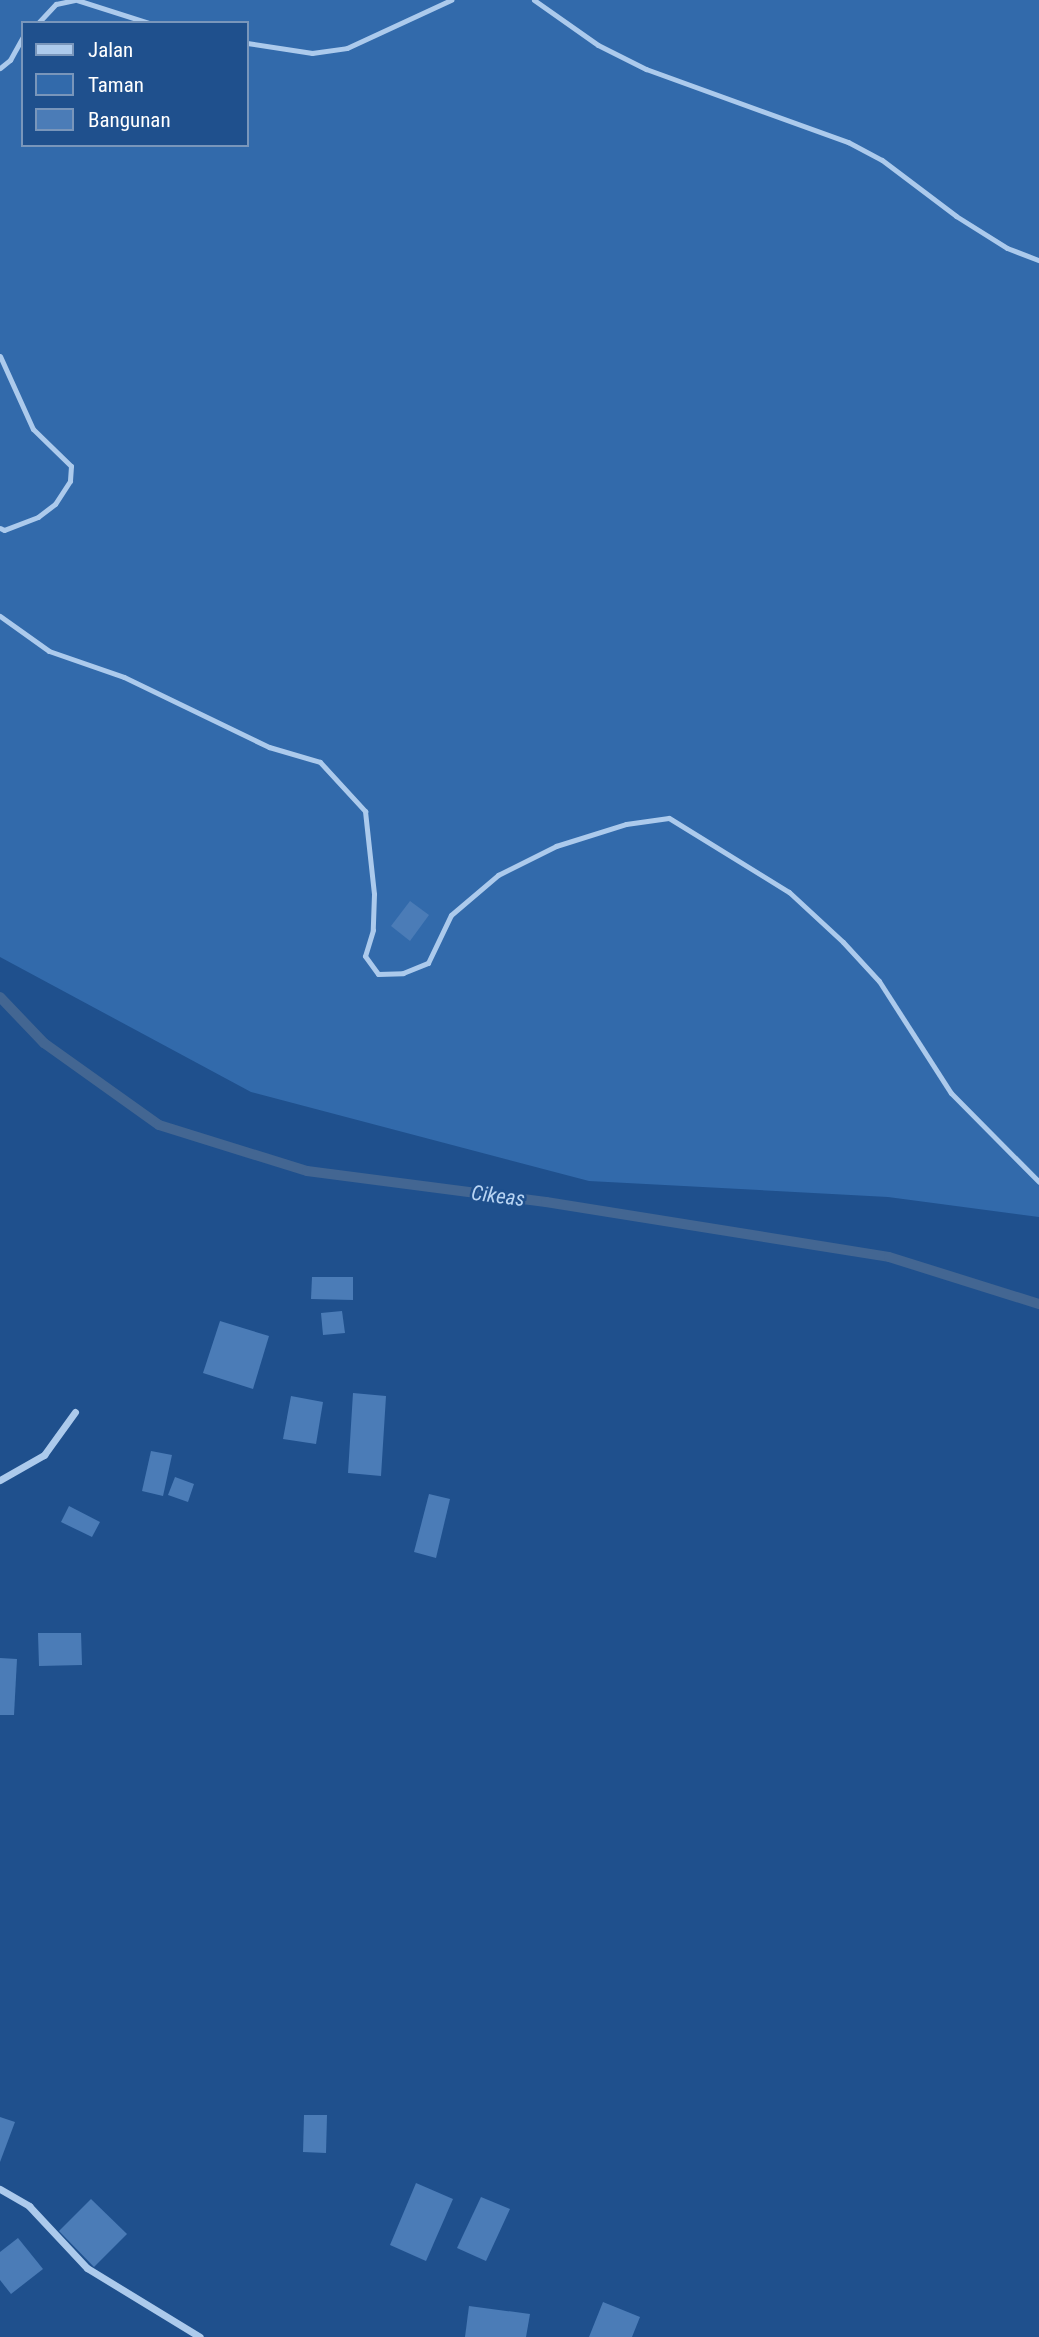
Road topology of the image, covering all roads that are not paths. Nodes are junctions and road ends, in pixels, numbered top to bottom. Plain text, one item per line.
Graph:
1 (76, 0) edge
2 (452, 0) edge
3 (534, 0) edge
4 (40, 21) edge
5 (143, 21) edge
6 (21, 41) edge
7 (248, 43) edge
8 (0, 68) edge
9 (1039, 260) edge
10 (0, 356) edge
11 (0, 528) edge
12 (0, 616) edge
13 (1039, 1182) edge
14 (75, 1412) dead end
15 (0, 1480) edge
16 (0, 2189) edge
17 (200, 2337) edge

1 - 4 lane
1 - 5 lane
2 - 7 lane
3 - 9 lane
6 - 8 lane
10 - 11 lane
12 - 13 lane
14 - 15 street
16 - 17 street

